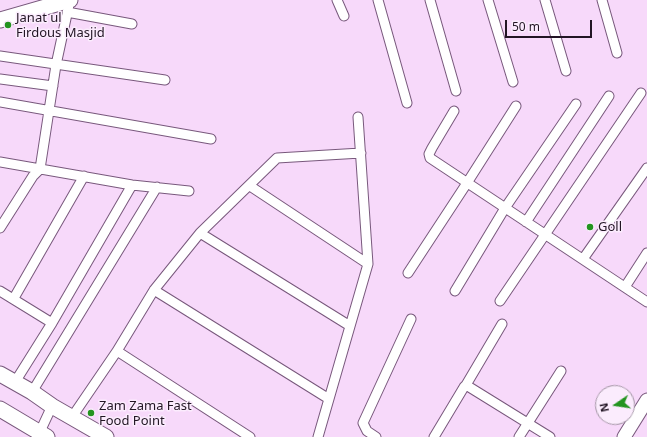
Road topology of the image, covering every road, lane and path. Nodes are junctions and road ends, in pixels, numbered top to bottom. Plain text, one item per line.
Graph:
1 (337, 0) edge
2 (378, 0) edge
3 (430, 0) edge
4 (488, 0) edge
5 (545, 0) edge
6 (602, 0) edge
7 (67, 3) edge
8 (344, 16) dead end
9 (0, 20) edge
10 (132, 24) dead end
11 (617, 53) dead end
12 (0, 56) edge
13 (56, 64) junction
14 (566, 71) dead end
15 (0, 79) edge
16 (165, 80) dead end
17 (513, 82) dead end
18 (53, 86) junction
19 (456, 91) dead end
20 (641, 93) dead end
21 (609, 96) dead end
22 (0, 102) edge
23 (407, 104) dead end
24 (576, 104) dead end
25 (516, 106) dead end
26 (50, 110) junction
27 (454, 111) dead end
28 (358, 116) dead end
29 (211, 139) dead end
30 (361, 153) junction
31 (0, 162) edge
32 (647, 168) edge
33 (40, 169) junction
34 (84, 176) junction
35 (467, 183) junction
36 (132, 185) junction
37 (250, 186) junction
38 (157, 187) junction
39 (189, 191) dead end
40 (505, 208) junction
41 (526, 222) junction
42 (0, 228) edge
43 (200, 233) junction
44 (545, 234) junction
45 (647, 253) edge
46 (584, 259) junction
47 (368, 264) junction
48 (408, 273) dead end
49 (624, 287) junction
50 (154, 290) junction
51 (0, 291) edge
52 (455, 291) dead end
53 (14, 298) junction
54 (500, 300) dead end
55 (647, 302) edge
56 (411, 319) dead end
57 (52, 323) junction
58 (502, 324) dead end
59 (350, 326) junction
60 (117, 351) junction
61 (561, 371) dead end
62 (0, 374) edge
63 (15, 382) junction
64 (466, 386) junction
65 (32, 392) junction
66 (329, 399) junction
67 (646, 404) edge
68 (52, 406) junction
69 (0, 409) edge
70 (72, 417) junction
71 (527, 422) junction
72 (42, 435) edge
73 (106, 437) edge
74 (250, 437) edge
75 (318, 437) edge
76 (376, 437) edge
77 (434, 437) edge
78 (518, 437) edge
79 (550, 437) edge
80 (624, 437) edge

1 - 8 street
2 - 23 street
3 - 19 street
4 - 17 street
5 - 14 street
6 - 11 street
7 - 9 main road
7 - 10 street
7 - 13 street
12 - 13 street
13 - 16 street
13 - 18 street
15 - 18 street
18 - 26 street
20 - 44 street
21 - 41 street
22 - 26 street
24 - 40 street
25 - 35 street
26 - 29 street
26 - 33 street
27 - 35 street
28 - 30 street
30 - 37 street
30 - 47 street
31 - 33 street
32 - 46 street
33 - 34 street
33 - 42 street
34 - 36 street
34 - 53 street
35 - 40 street
35 - 48 street
36 - 38 street
36 - 57 street
37 - 43 street
37 - 47 street
38 - 39 street
38 - 65 street
40 - 41 street
40 - 52 street
41 - 44 street
43 - 50 street
43 - 59 street
44 - 46 street
44 - 54 street
45 - 49 street
46 - 49 street
47 - 59 street
49 - 55 street
50 - 60 street
50 - 66 street
51 - 53 street
53 - 57 street
56 - 76 street
57 - 63 street
58 - 64 street
59 - 66 street
60 - 70 street
60 - 74 street
61 - 71 street
62 - 63 main road
63 - 65 main road
64 - 71 street
64 - 77 street
65 - 68 main road
66 - 75 street
67 - 80 street
68 - 70 main road
68 - 72 street
69 - 72 main road
70 - 73 main road
71 - 78 street
71 - 79 street

